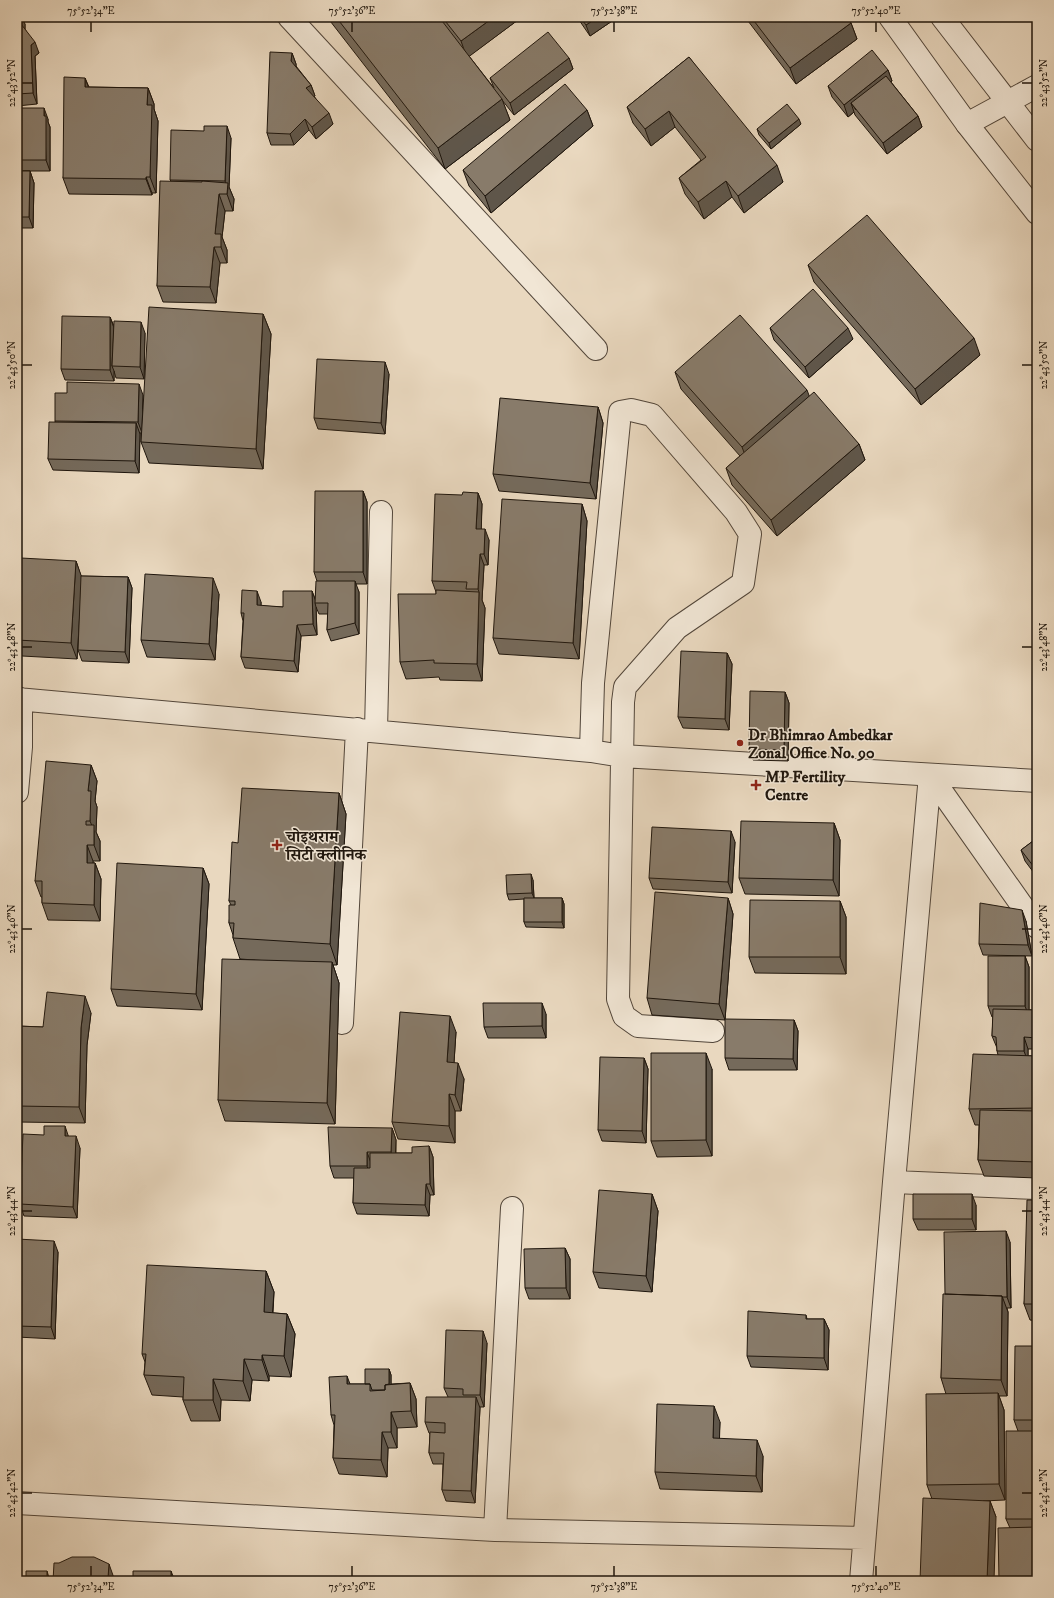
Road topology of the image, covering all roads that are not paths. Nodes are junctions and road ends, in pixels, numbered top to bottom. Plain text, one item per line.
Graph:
1 (290, 17) edge
2 (890, 17) edge
3 (942, 17) edge
4 (1037, 86) edge
5 (1008, 102) junction
6 (968, 124) junction
7 (1037, 140) edge
8 (1037, 213) edge
9 (596, 349) dead end
10 (381, 512) dead end
11 (593, 683) junction
12 (625, 687) junction
13 (19, 699) edge
14 (366, 730) junction
15 (591, 751) junction
16 (622, 756) junction
17 (930, 775) junction
18 (1037, 781) edge
19 (17, 792) edge
20 (1037, 927) edge
21 (342, 1023) dead end
22 (713, 1031) dead end
23 (894, 1182) junction
24 (1037, 1188) edge
25 (512, 1208) dead end
26 (17, 1502) edge
27 (495, 1530) junction
28 (864, 1538) junction
29 (861, 1581) edge

1 - 9 street
2 - 6 street
3 - 5 street
4 - 5 street
5 - 6 street
5 - 7 street
6 - 8 street
10 - 14 street
11 - 12 street
11 - 12 street
11 - 15 street
12 - 16 street
13 - 14 street
13 - 19 street
14 - 15 street
14 - 21 street
15 - 16 street
16 - 17 street
16 - 22 street
17 - 18 street
17 - 20 street
17 - 23 street
23 - 24 street
23 - 28 street
25 - 27 street
26 - 27 street
27 - 28 street
28 - 29 street

